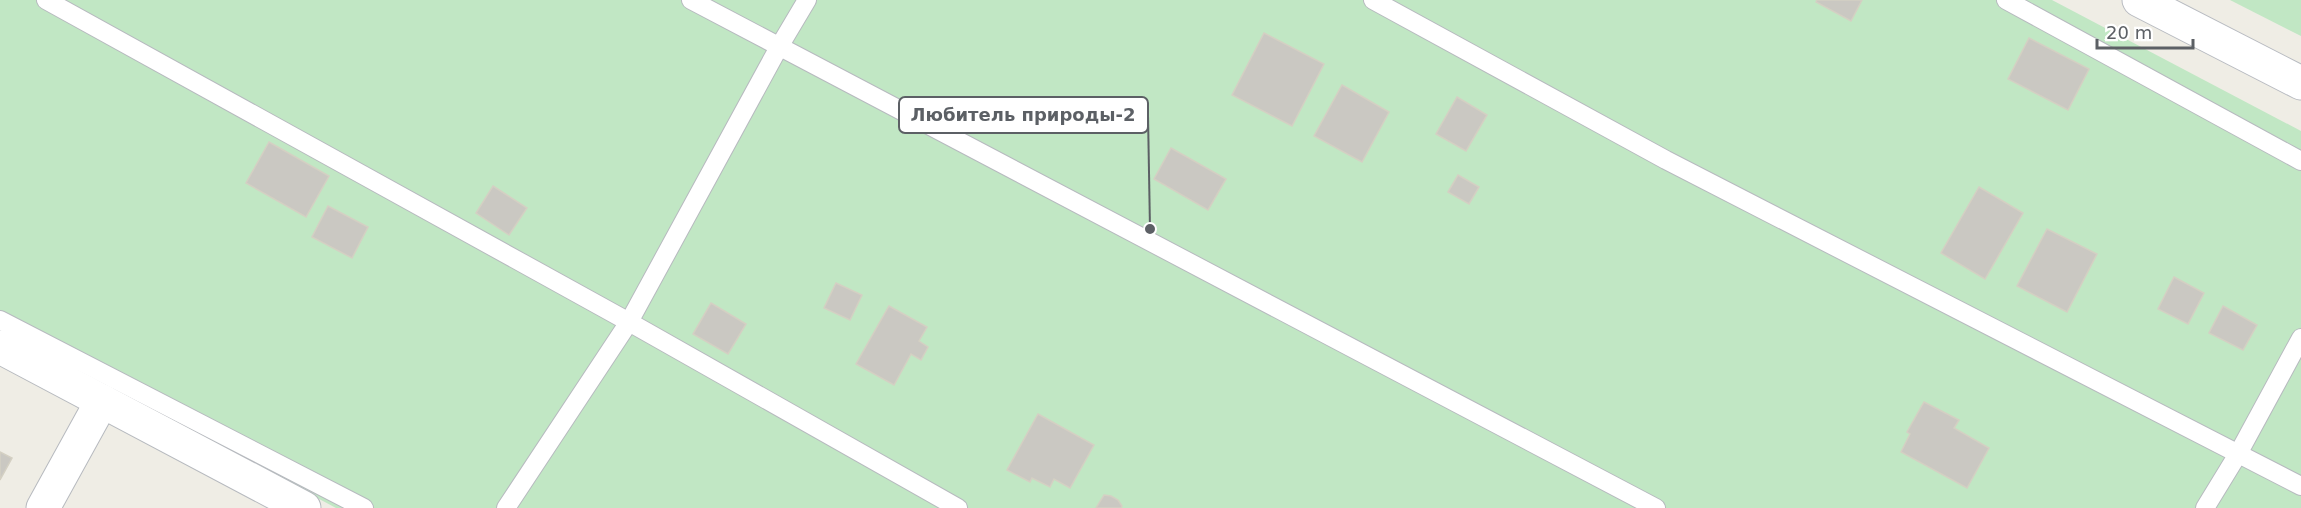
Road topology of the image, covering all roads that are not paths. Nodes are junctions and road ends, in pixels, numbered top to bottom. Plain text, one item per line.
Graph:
1 (46, 0) edge
2 (691, 0) edge
3 (807, 0) edge
4 (1373, 0) edge
5 (2006, 0) edge
6 (2139, 0) edge
7 (779, 47) junction
8 (2301, 83) edge
9 (2301, 161) edge
10 (0, 320) edge
11 (629, 322) junction
12 (2301, 338) edge
13 (0, 347) edge
14 (102, 401) junction
15 (2238, 454) junction
16 (2301, 486) edge
17 (43, 508) edge
18 (304, 508) edge
19 (364, 508) edge
20 (506, 508) edge
21 (958, 508) edge
22 (1656, 508) edge
23 (2205, 508) edge

1 - 11 lane
2 - 7 lane
3 - 7 lane
4 - 15 lane
5 - 9 lane
6 - 8 street
7 - 11 lane
7 - 22 lane
10 - 19 lane
11 - 20 lane
11 - 21 lane
12 - 15 lane
13 - 14 street
14 - 17 street
14 - 18 street
15 - 16 lane
15 - 23 lane

